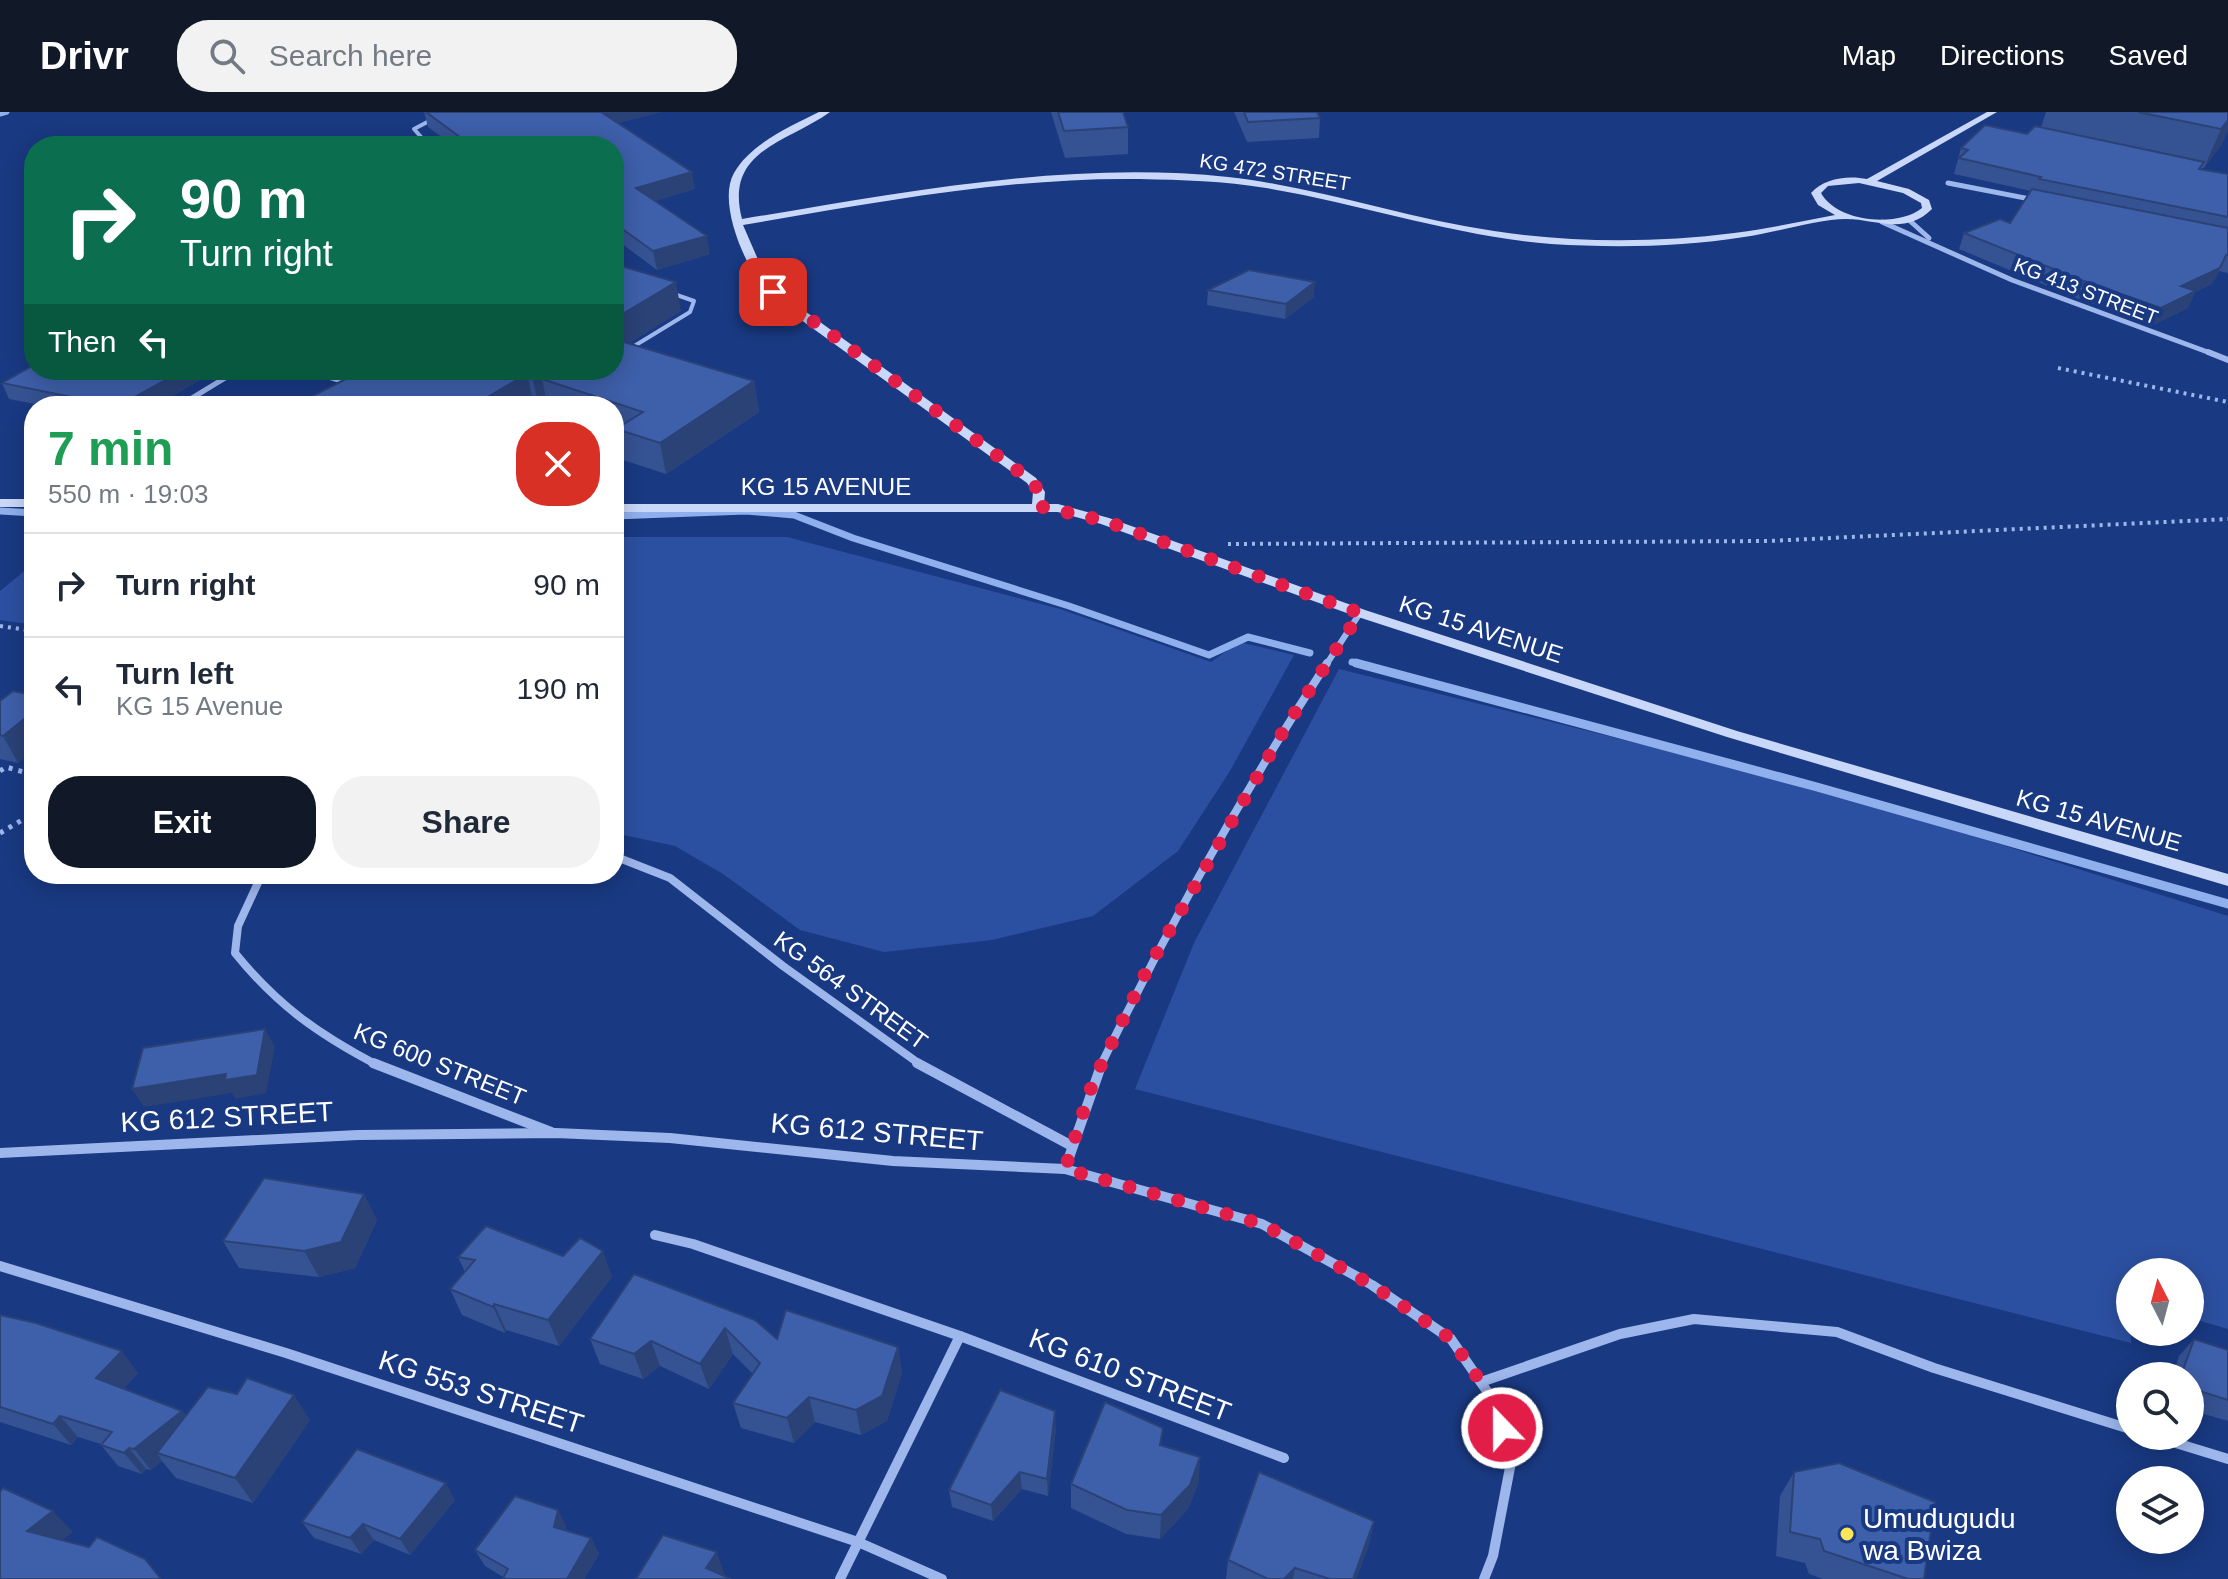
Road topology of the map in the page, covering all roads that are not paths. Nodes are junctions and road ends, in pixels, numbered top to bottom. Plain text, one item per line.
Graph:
1 (826, 112) edge
2 (1993, 112) edge
3 (440, 117) edge
4 (1972, 123) junction
5 (1988, 126) edge
6 (420, 136) edge
7 (1890, 171) junction
8 (1870, 181) junction
9 (1948, 183) dead end
10 (1900, 187) junction
11 (2042, 202) edge
12 (1824, 206) junction
13 (1847, 216) junction
14 (1909, 220) junction
15 (1882, 222) junction
16 (737, 223) junction
17 (1805, 224) junction
18 (1936, 244) junction
19 (658, 290) edge
20 (624, 353) edge
21 (2228, 360) edge
22 (222, 380) edge
23 (338, 380) edge
24 (358, 386) edge
25 (195, 396) edge
26 (24, 502) edge
27 (0, 503) edge
28 (1038, 506) junction
29 (624, 508) edge
30 (1360, 613) junction
31 (624, 860) edge
32 (2228, 880) edge
33 (257, 884) edge
34 (556, 1133) junction
35 (1072, 1146) junction
36 (0, 1153) edge
37 (1065, 1169) junction
38 (655, 1235) dead end
39 (0, 1266) edge
40 (960, 1336) junction
41 (1481, 1382) junction
42 (2116, 1425) edge
43 (2199, 1450) edge
44 (1284, 1458) dead end
45 (2228, 1459) edge
46 (858, 1542) junction
47 (840, 1579) edge
48 (942, 1579) edge
49 (1484, 1579) edge

1 - 16 main road
2 - 4 main road
3 - 6 lane
4 - 5 street
4 - 7 main road
7 - 8 main road
7 - 10 main road
8 - 10 main road
8 - 12 main road
9 - 11 street
10 - 14 main road
12 - 13 main road
12 - 17 main road
13 - 15 main road
13 - 17 main road, KG 472 STREET
14 - 15 main road
14 - 18 street, KG 413 STREET
15 - 18 street, KG 413 STREET
16 - 17 main road, KG 472 STREET
16 - 28 main road
18 - 21 street, KG 413 STREET
19 - 20 lane
22 - 25 lane
23 - 24 lane
26 - 27 main road
28 - 29 main road, KG 15 AVENUE
28 - 30 main road, KG 15 AVENUE
30 - 32 main road, KG 15 AVENUE
30 - 35 street
31 - 35 street, KG 564 STREET
33 - 34 street, KG 600 STREET
34 - 36 street, KG 612 STREET
34 - 37 street, KG 612 STREET
35 - 37 street
37 - 41 street, KG 612 STREET
38 - 40 street, KG 610 STREET
39 - 46 street, KG 553 STREET
40 - 44 street, KG 610 STREET
40 - 46 street
41 - 42 street
41 - 49 street, KG 612 STREET
43 - 45 street
46 - 47 street
46 - 48 street, KG 553 STREET

